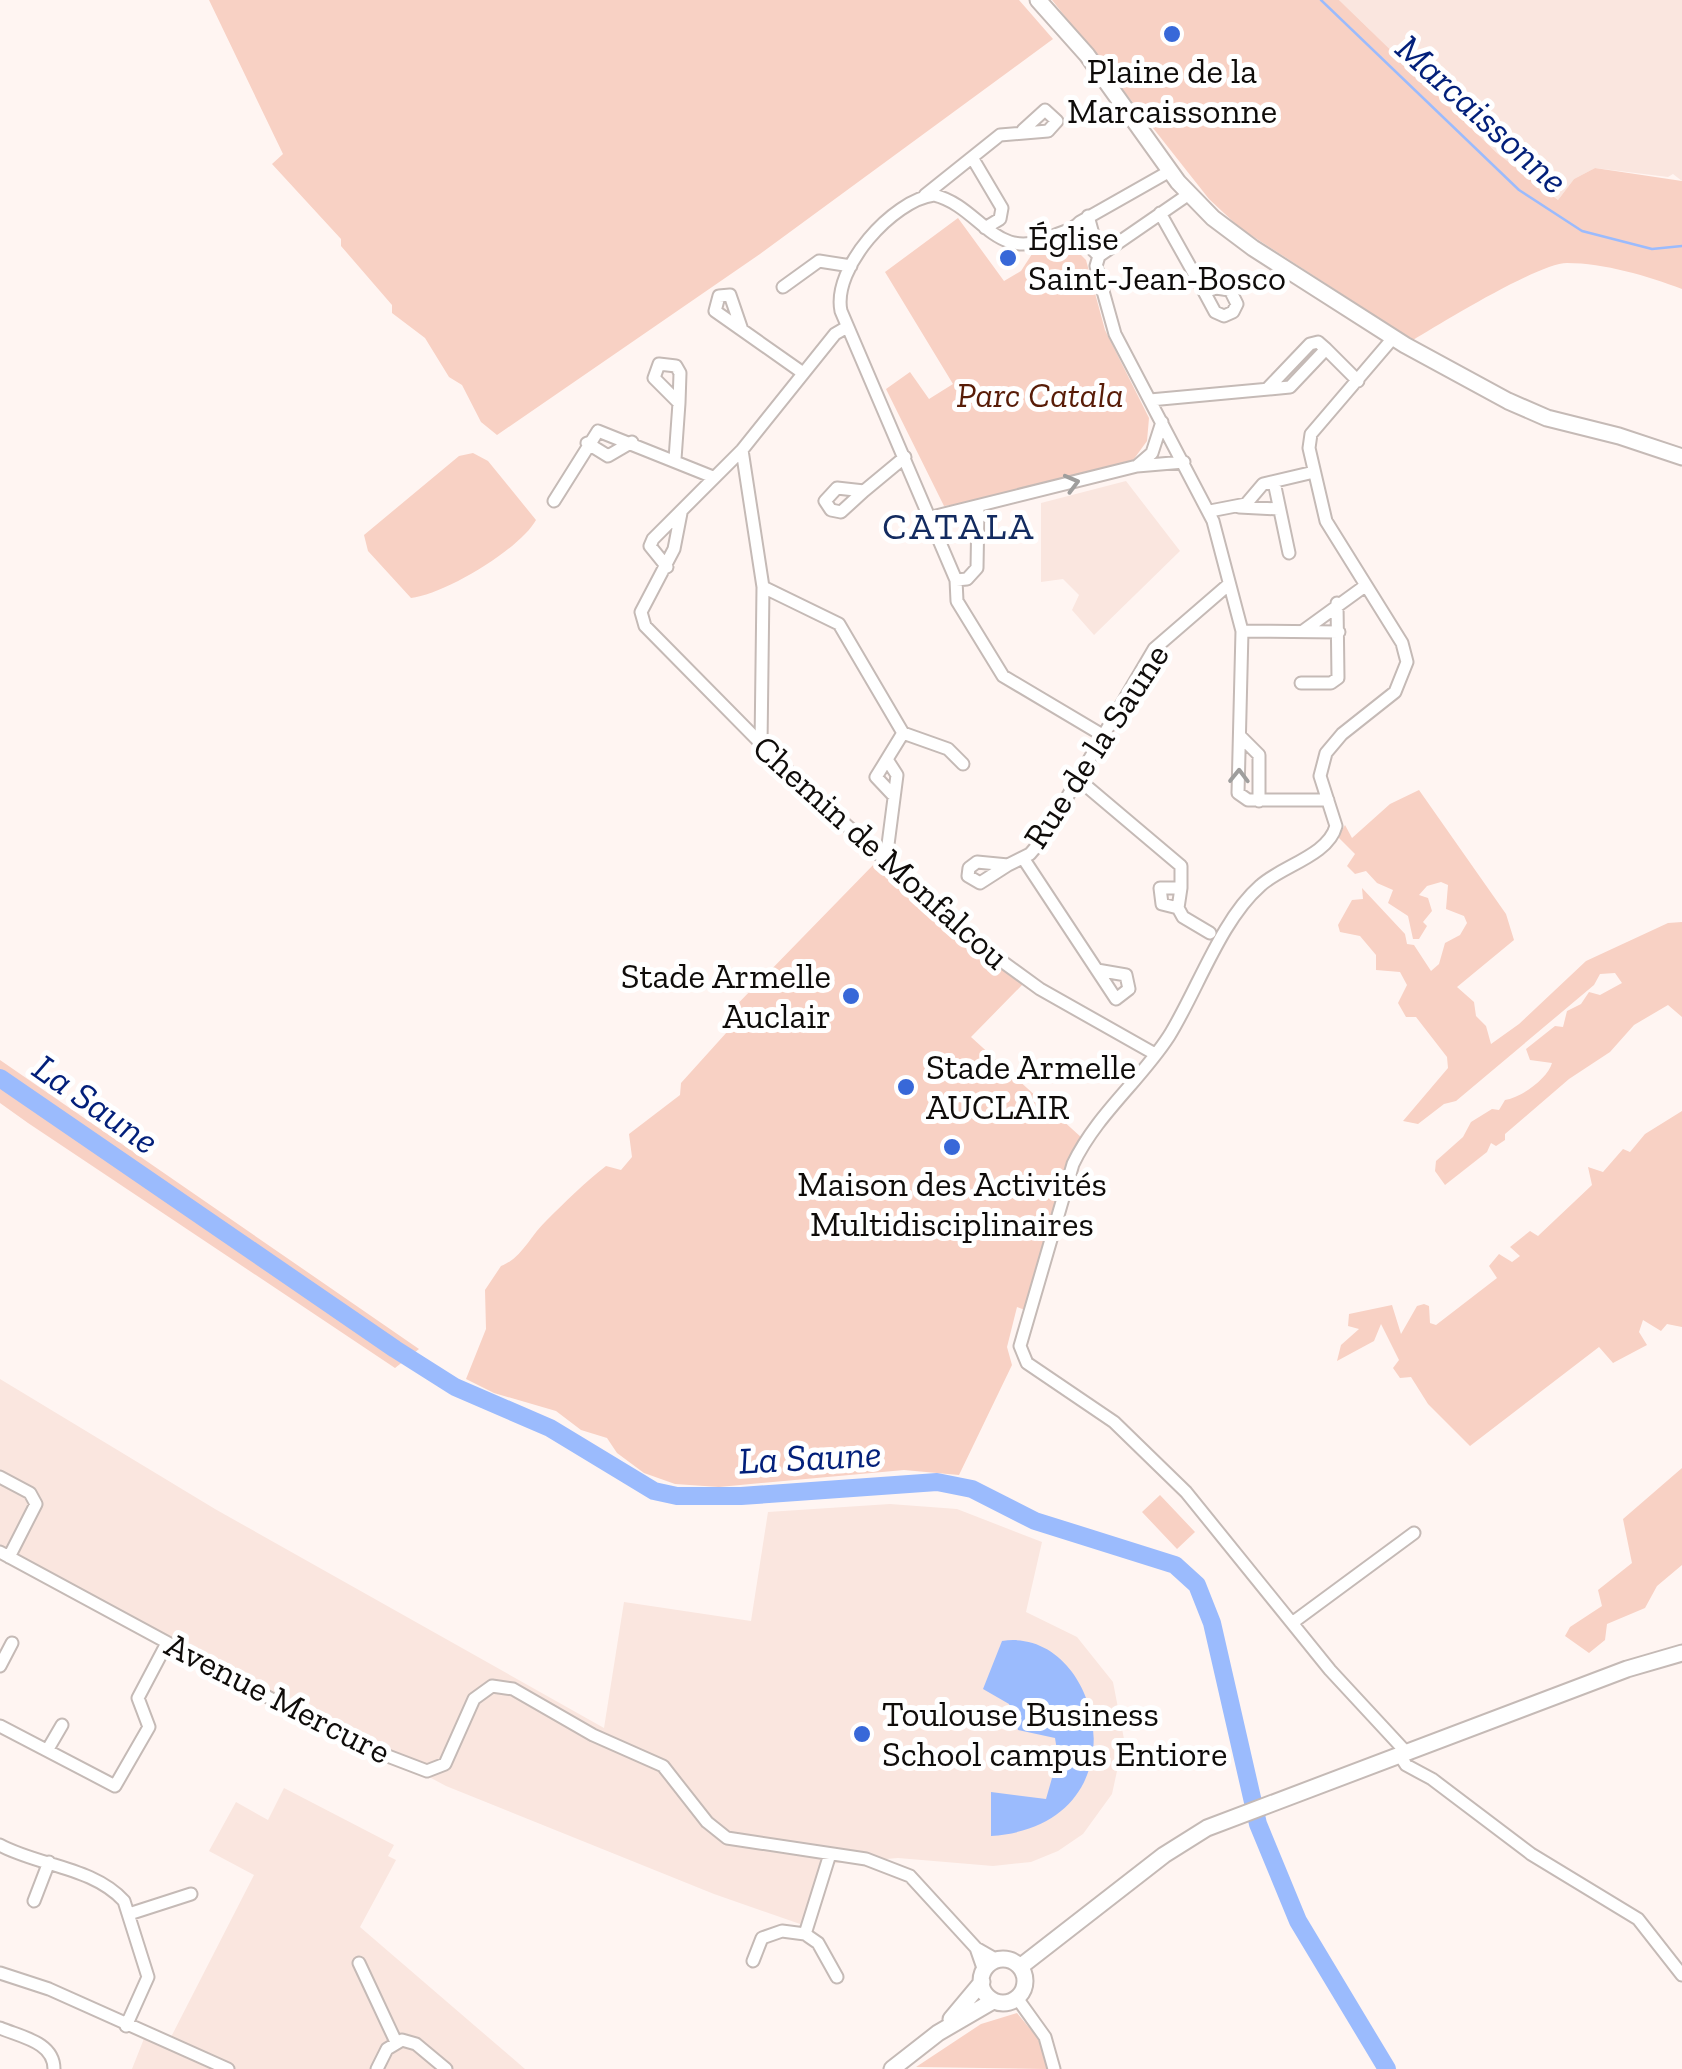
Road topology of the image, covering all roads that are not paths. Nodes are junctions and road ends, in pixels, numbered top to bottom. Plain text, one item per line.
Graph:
1 (1038, 0) edge
2 (1024, 130) dead end
3 (973, 159) junction
4 (1170, 170) junction
5 (1189, 194) junction
6 (921, 198) junction
7 (1160, 213) junction
8 (1088, 216) junction
9 (986, 228) junction
10 (1073, 230) junction
11 (1099, 256) junction
12 (851, 266) junction
13 (1201, 286) dead end
14 (784, 287) dead end
15 (847, 327) junction
16 (742, 330) dead end
17 (1399, 342) junction
18 (803, 374) junction
19 (1358, 381) junction
20 (1150, 400) junction
21 (678, 403) dead end
22 (1162, 422) junction
23 (632, 442) junction
24 (587, 443) junction
25 (742, 450) junction
26 (905, 457) junction
27 (1682, 458) edge
28 (675, 459) junction
29 (1184, 462) junction
30 (1138, 466) junction
31 (1314, 472) junction
32 (713, 477) junction
33 (1274, 482) junction
34 (864, 491) dead end
35 (554, 501) dead end
36 (1238, 507) junction
37 (978, 509) junction
38 (1280, 509) junction
39 (1210, 511) junction
40 (681, 512) junction
41 (932, 518) junction
42 (1289, 553) dead end
43 (667, 566) junction
44 (956, 580) junction
45 (1228, 585) junction
46 (1366, 586) junction
47 (763, 587) junction
48 (1338, 602) junction
49 (1242, 631) junction
50 (1339, 632) junction
51 (1299, 633) junction
52 (1301, 683) dead end
53 (904, 733) junction
54 (1104, 736) junction
55 (1240, 736) junction
56 (761, 745) junction
57 (888, 761) junction
58 (963, 764) dead end
59 (1078, 779) junction
60 (892, 794) junction
61 (1259, 800) junction
62 (1328, 800) junction
63 (1022, 858) junction
64 (886, 860) junction
65 (1008, 865) dead end
66 (1182, 888) junction
67 (1178, 908) junction
68 (1210, 933) dead end
69 (1097, 970) dead end
70 (1155, 1054) junction
71 (0, 1477) edge
72 (1414, 1533) dead end
73 (5, 1555) edge
74 (1292, 1622) junction
75 (12, 1643) dead end
76 (167, 1643) junction
77 (1682, 1653) edge
78 (0, 1666) edge
79 (0, 1726) edge
80 (62, 1726) dead end
81 (48, 1749) junction
82 (1402, 1753) junction
83 (0, 1846) edge
84 (830, 1854) junction
85 (49, 1862) junction
86 (190, 1894) dead end
87 (34, 1901) dead end
88 (129, 1914) junction
89 (805, 1934) junction
90 (752, 1962) dead end
91 (358, 1963) dead end
92 (1020, 1968) junction
93 (988, 1971) junction
94 (0, 1973) edge
95 (1682, 1975) edge
96 (838, 1976) dead end
97 (1018, 1998) junction
98 (993, 2001) junction
99 (126, 2026) junction
100 (0, 2028) edge
101 (938, 2033) junction
102 (396, 2042) junction
103 (54, 2069) edge
104 (228, 2069) edge
105 (376, 2069) edge
106 (446, 2069) edge
107 (892, 2069) edge
108 (1054, 2069) edge

1 - 4 main road
2 - 3 street
3 - 6 street
3 - 9 street
4 - 5 main road
4 - 8 street
5 - 7 street
5 - 17 main road
6 - 9 street
6 - 12 street
7 - 11 street
7 - 13 street
8 - 10 street
8 - 11 street
9 - 10 street
10 - 11 street
11 - 20 street
12 - 14 street
12 - 15 street
15 - 18 street
15 - 26 street
16 - 18 street
17 - 19 street
17 - 27 main road
18 - 25 street
19 - 20 street
19 - 31 street
20 - 22 street
21 - 28 street
22 - 29 street
22 - 30 street
23 - 24 street
23 - 24 street
23 - 28 street
24 - 35 street
25 - 32 street
25 - 47 street
26 - 34 street
26 - 41 street
28 - 32 street
29 - 30 street
29 - 39 street
37 -> 30 street
31 - 33 street
31 - 46 street
32 - 40 street
33 - 36 street
33 - 38 street
36 - 38 street
36 - 39 street
37 - 41 street
37 - 44 street
38 - 42 street
39 - 45 street
40 - 43 street
40 - 43 street
41 - 44 street
43 - 56 street, Chemin de Monfalcou
44 - 54 street
45 - 49 street
45 - 54 street, Rue de la Saune
46 - 48 street
46 - 62 street
47 - 53 street
47 - 56 street
48 - 50 street
48 - 51 street
49 - 51 street
49 - 55 street
50 - 51 street
50 - 52 street
53 - 57 street
53 - 58 street
54 - 59 street, Rue de la Saune
55 - 61 street
61 -> 55 street
56 - 64 street, Chemin de Monfalcou
57 - 60 street
57 - 60 street
59 - 63 street, Rue de la Saune
59 - 66 street
60 - 64 street
61 - 62 street
62 - 70 street
63 - 65 street, Rue de la Saune
63 - 69 street
64 - 70 street, Chemin de Monfalcou
66 - 67 street
66 - 67 street
67 - 68 street
70 - 74 street
71 - 73 street
72 - 74 street
73 - 76 street, Avenue Mercure
74 - 82 street
75 - 78 street
76 - 81 street
76 - 84 street, Avenue Mercure
77 - 82 main road
79 - 81 street
80 - 81 street
82 - 92 main road
82 - 95 street
83 - 85 street
84 - 89 street
84 - 93 street, Avenue Mercure
85 - 87 street
85 - 88 street
86 - 88 street
88 - 99 street
89 - 90 street
89 - 96 street
91 - 102 street
92 - 93 main road
92 - 97 main road
93 - 98 main road
93 - 101 main road
94 - 99 street
97 - 98 main road
97 - 108 street
98 - 101 main road
99 - 104 street
100 - 103 street
101 - 107 main road
102 - 105 street
102 - 106 street

